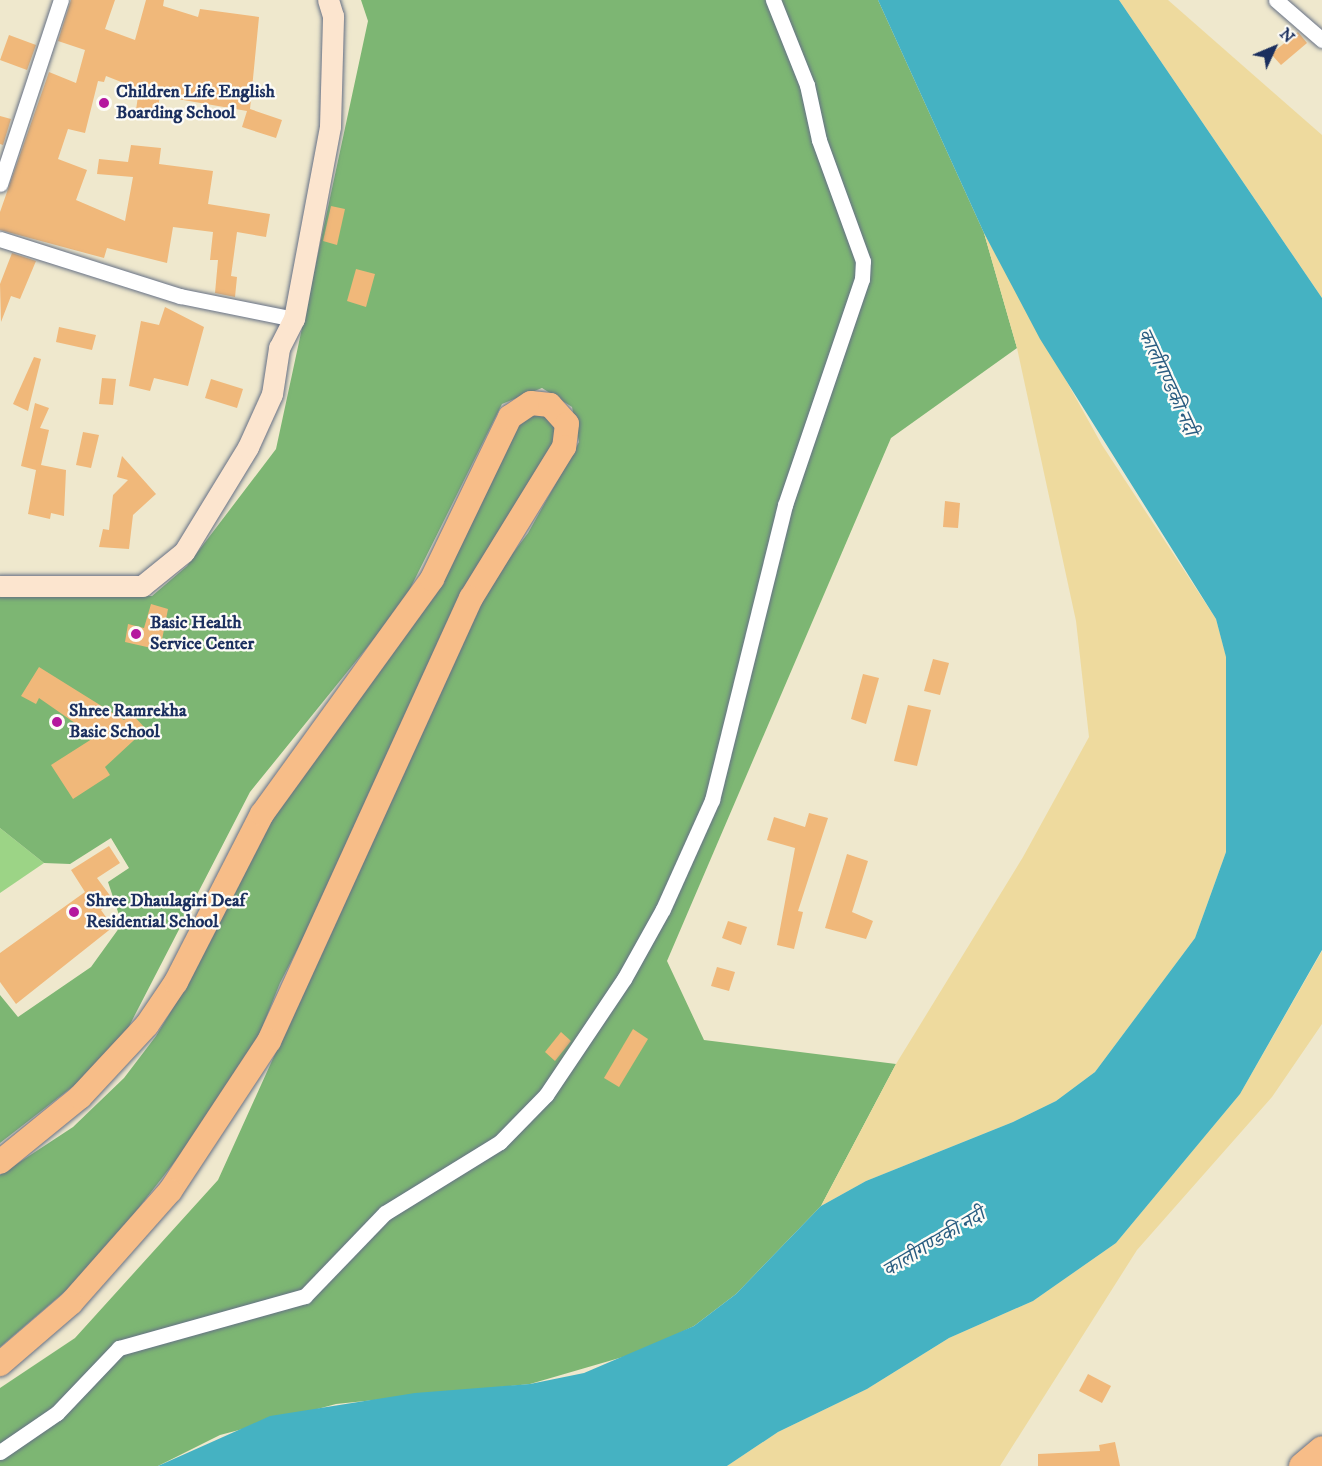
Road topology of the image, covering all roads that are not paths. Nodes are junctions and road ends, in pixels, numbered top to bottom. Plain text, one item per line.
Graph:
1 (62, 0) edge
2 (328, 0) edge
3 (773, 0) edge
4 (1276, 0) edge
5 (1322, 40) edge
6 (0, 184) edge
7 (0, 239) edge
8 (294, 319) junction
9 (0, 586) edge
10 (0, 1162) edge
11 (0, 1364) edge
12 (1322, 1449) edge
13 (0, 1452) edge
14 (1302, 1466) edge

1 - 6 street
2 - 8 main road
3 - 13 street
4 - 5 street
7 - 8 street
8 - 9 main road
10 - 11 main road
12 - 14 highway

